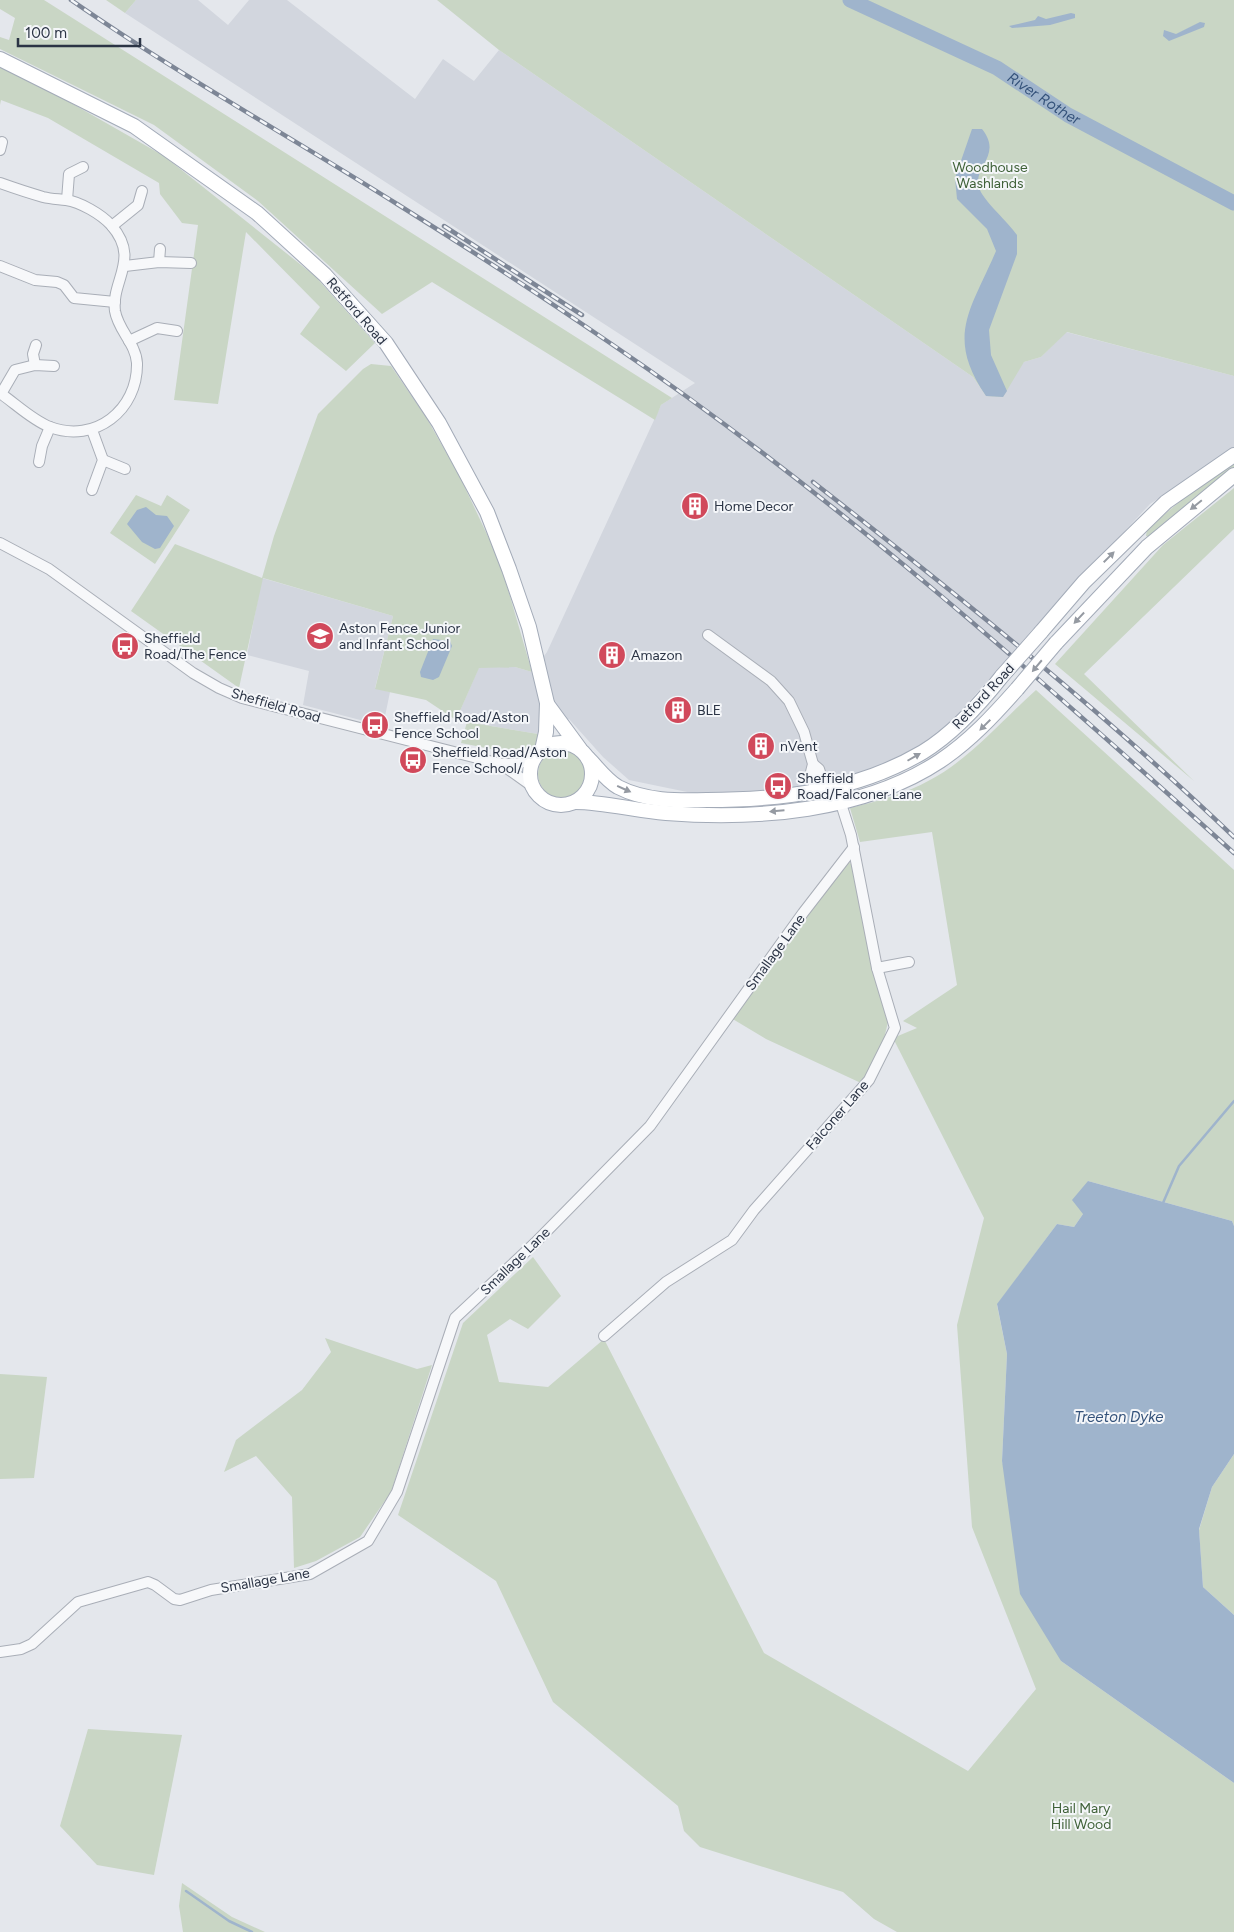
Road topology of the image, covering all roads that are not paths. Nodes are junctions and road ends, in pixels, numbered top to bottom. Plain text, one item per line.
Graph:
1 (0, 59) edge
2 (83, 168) dead end
3 (0, 183) edge
4 (142, 192) dead end
5 (67, 200) junction
6 (112, 226) junction
7 (160, 249) dead end
8 (158, 262) junction
9 (191, 263) dead end
10 (0, 266) edge
11 (125, 266) junction
12 (115, 302) junction
13 (178, 330) dead end
14 (129, 341) junction
15 (36, 345) dead end
16 (35, 365) junction
17 (54, 366) dead end
18 (0, 394) edge
19 (50, 427) junction
20 (92, 430) junction
21 (1234, 455) edge
22 (103, 460) junction
23 (39, 462) dead end
24 (126, 469) dead end
25 (1234, 475) edge
26 (92, 490) dead end
27 (0, 543) edge
28 (708, 635) dead end
29 (547, 703) junction
30 (538, 754) junction
31 (584, 754) junction
32 (501, 764) junction
33 (532, 786) junction
34 (826, 790) junction
35 (840, 801) junction
36 (575, 802) junction
37 (825, 804) junction
38 (854, 847) junction
39 (909, 962) dead end
40 (877, 968) junction
41 (604, 1336) dead end
42 (0, 1652) edge

1 - 29 main road, Retford Road
2 - 5 street
3 - 5 street
4 - 6 street
5 - 6 street
6 - 11 street
7 - 8 street
8 - 9 street
8 - 11 street
10 - 12 street
11 - 12 street
12 - 14 street
13 - 14 street
14 - 20 street
15 - 16 street
16 - 17 street
16 - 18 street
18 - 19 street
19 - 20 street
19 - 23 street
20 - 22 street
34 -> 21 main road, Retford Road, bridge
22 - 24 street
22 - 26 street
25 -> 35 main road, Retford Road, bridge
27 - 32 street, Sheffield Road
28 - 34 street, Falconer Lane
29 - 30 main road, Retford Road
29 - 31 main road, Retford Road
30 - 31 main road
30 - 32 street, Sheffield Road
30 - 33 main road
31 -> 34 main road, Retford Road
31 - 36 main road
32 - 33 street, Sheffield Road
33 - 36 main road
34 - 35 street, Falconer Lane
34 - 37 street
35 - 37 main road, Retford Road
35 - 38 street, Falconer Lane
37 -> 36 main road, Retford Road
38 - 40 street, Falconer Lane
38 - 42 street, Smallage Lane
39 - 40 street
40 - 41 street, Falconer Lane

